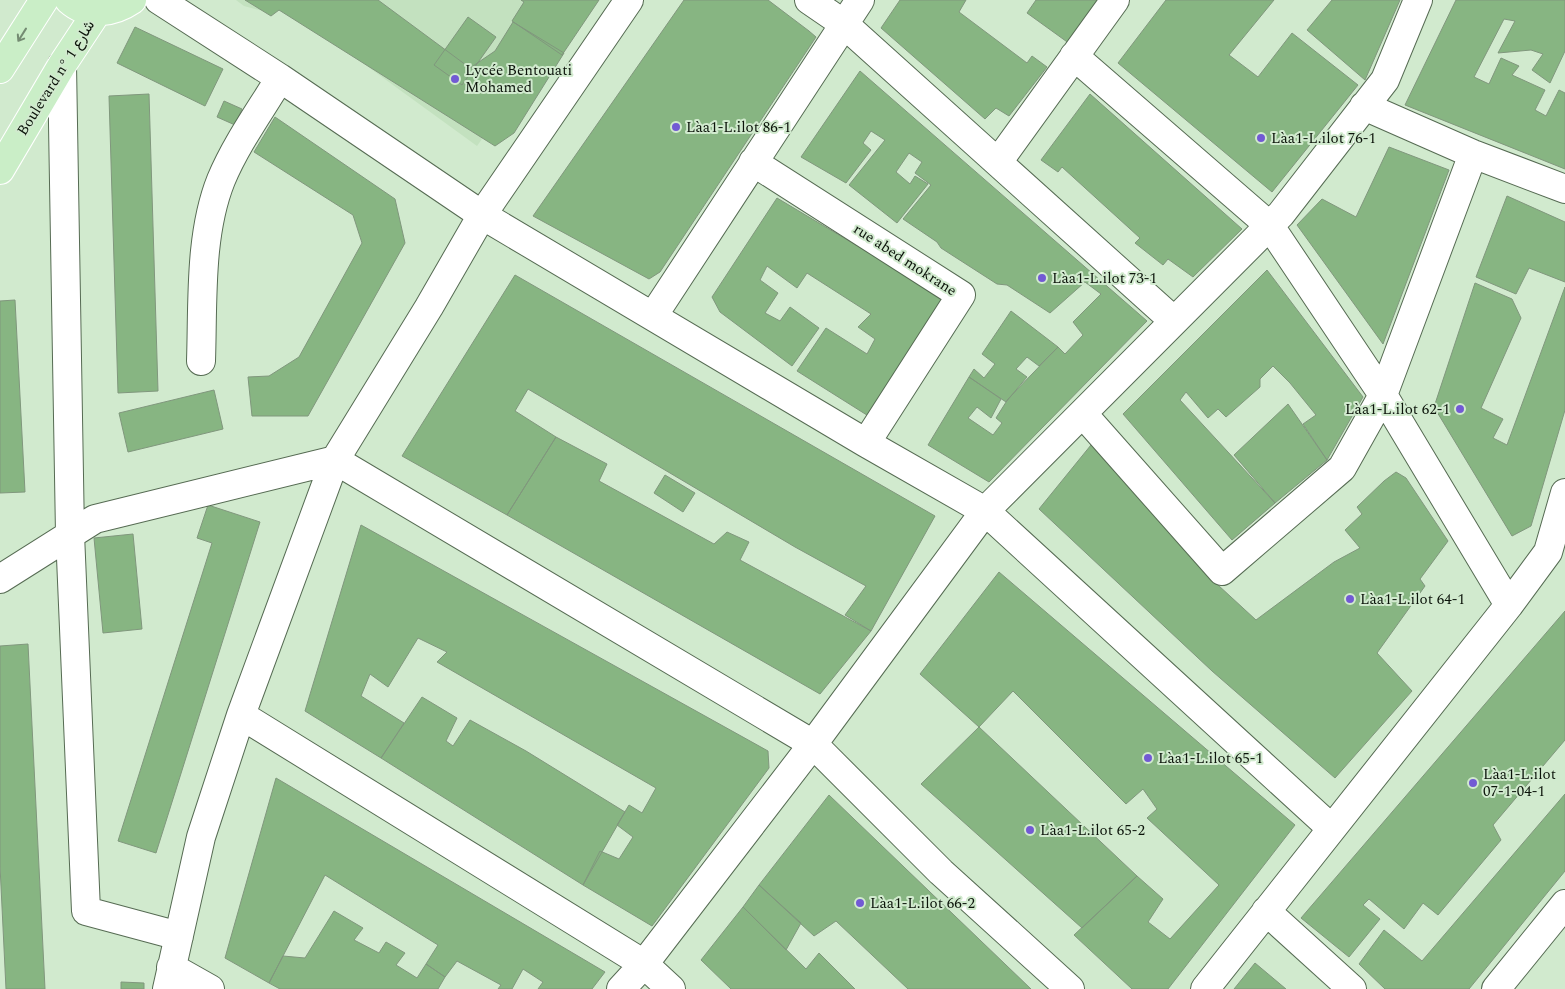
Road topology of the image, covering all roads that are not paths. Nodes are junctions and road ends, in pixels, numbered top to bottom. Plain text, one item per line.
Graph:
1 (44, 0) edge
2 (69, 0) edge
3 (132, 0) edge
4 (158, 0) edge
5 (629, 0) edge
6 (809, 0) edge
7 (860, 0) edge
8 (1115, 0) edge
9 (1418, 0) edge
10 (97, 12) junction
11 (844, 24) junction
12 (1074, 56) junction
13 (62, 65) junction
14 (0, 70) edge
15 (280, 78) junction
16 (1364, 106) junction
17 (1473, 154) junction
18 (753, 162) junction
19 (998, 162) junction
20 (0, 170) edge
21 (1565, 189) edge
22 (482, 215) junction
23 (1270, 226) junction
24 (652, 316) junction
25 (1174, 321) junction
26 (202, 361) dead end
27 (1384, 395) junction
28 (1083, 414) junction
29 (866, 443) junction
30 (335, 460) junction
31 (1565, 493) edge
32 (984, 511) junction
33 (70, 534) junction
34 (1557, 559) edge
35 (0, 579) edge
36 (1509, 605) junction
37 (241, 715) junction
38 (813, 744) junction
39 (1331, 828) junction
40 (1565, 904) edge
41 (1266, 911) junction
42 (179, 936) junction
43 (644, 964) junction
44 (169, 978) edge
45 (210, 989) edge
46 (621, 989) edge
47 (671, 989) edge
48 (1070, 989) edge
49 (1205, 989) edge
50 (1352, 989) edge
51 (1496, 989) edge

1 -> 14 main road
2 - 10 main road
3 - 10 main road
4 - 15 street
5 - 22 street
6 - 11 street
7 - 11 street
8 - 12 street
9 - 16 street
10 - 13 main road, Boulevard n° شارع 1
11 - 18 street
11 - 19 street
12 - 19 street
12 - 23 street
13 - 20 main road, Boulevard n° شارع 1
13 - 33 street
15 - 22 street
15 - 26 street
16 - 17 street
16 - 23 street
17 - 21 street
17 - 27 street
18 - 24 street
18 - 29 street, rue abed mokrane
19 - 25 street
22 - 24 street
22 - 30 street
23 - 25 street
23 - 27 street
24 - 29 street
25 - 28 street
27 - 28 street
27 - 36 street
28 - 32 street
29 - 32 street
30 - 33 street
30 - 37 street
30 - 38 street
31 - 34 street
32 - 38 street
32 - 39 street
33 - 35 street
33 - 42 street
34 - 36 street
36 - 39 street
37 - 42 street
37 - 43 street
38 - 43 street
38 - 48 street
39 - 41 street
40 - 51 street
41 - 49 street
41 - 50 street
42 - 44 street
43 - 46 street
43 - 47 street
44 - 45 street

